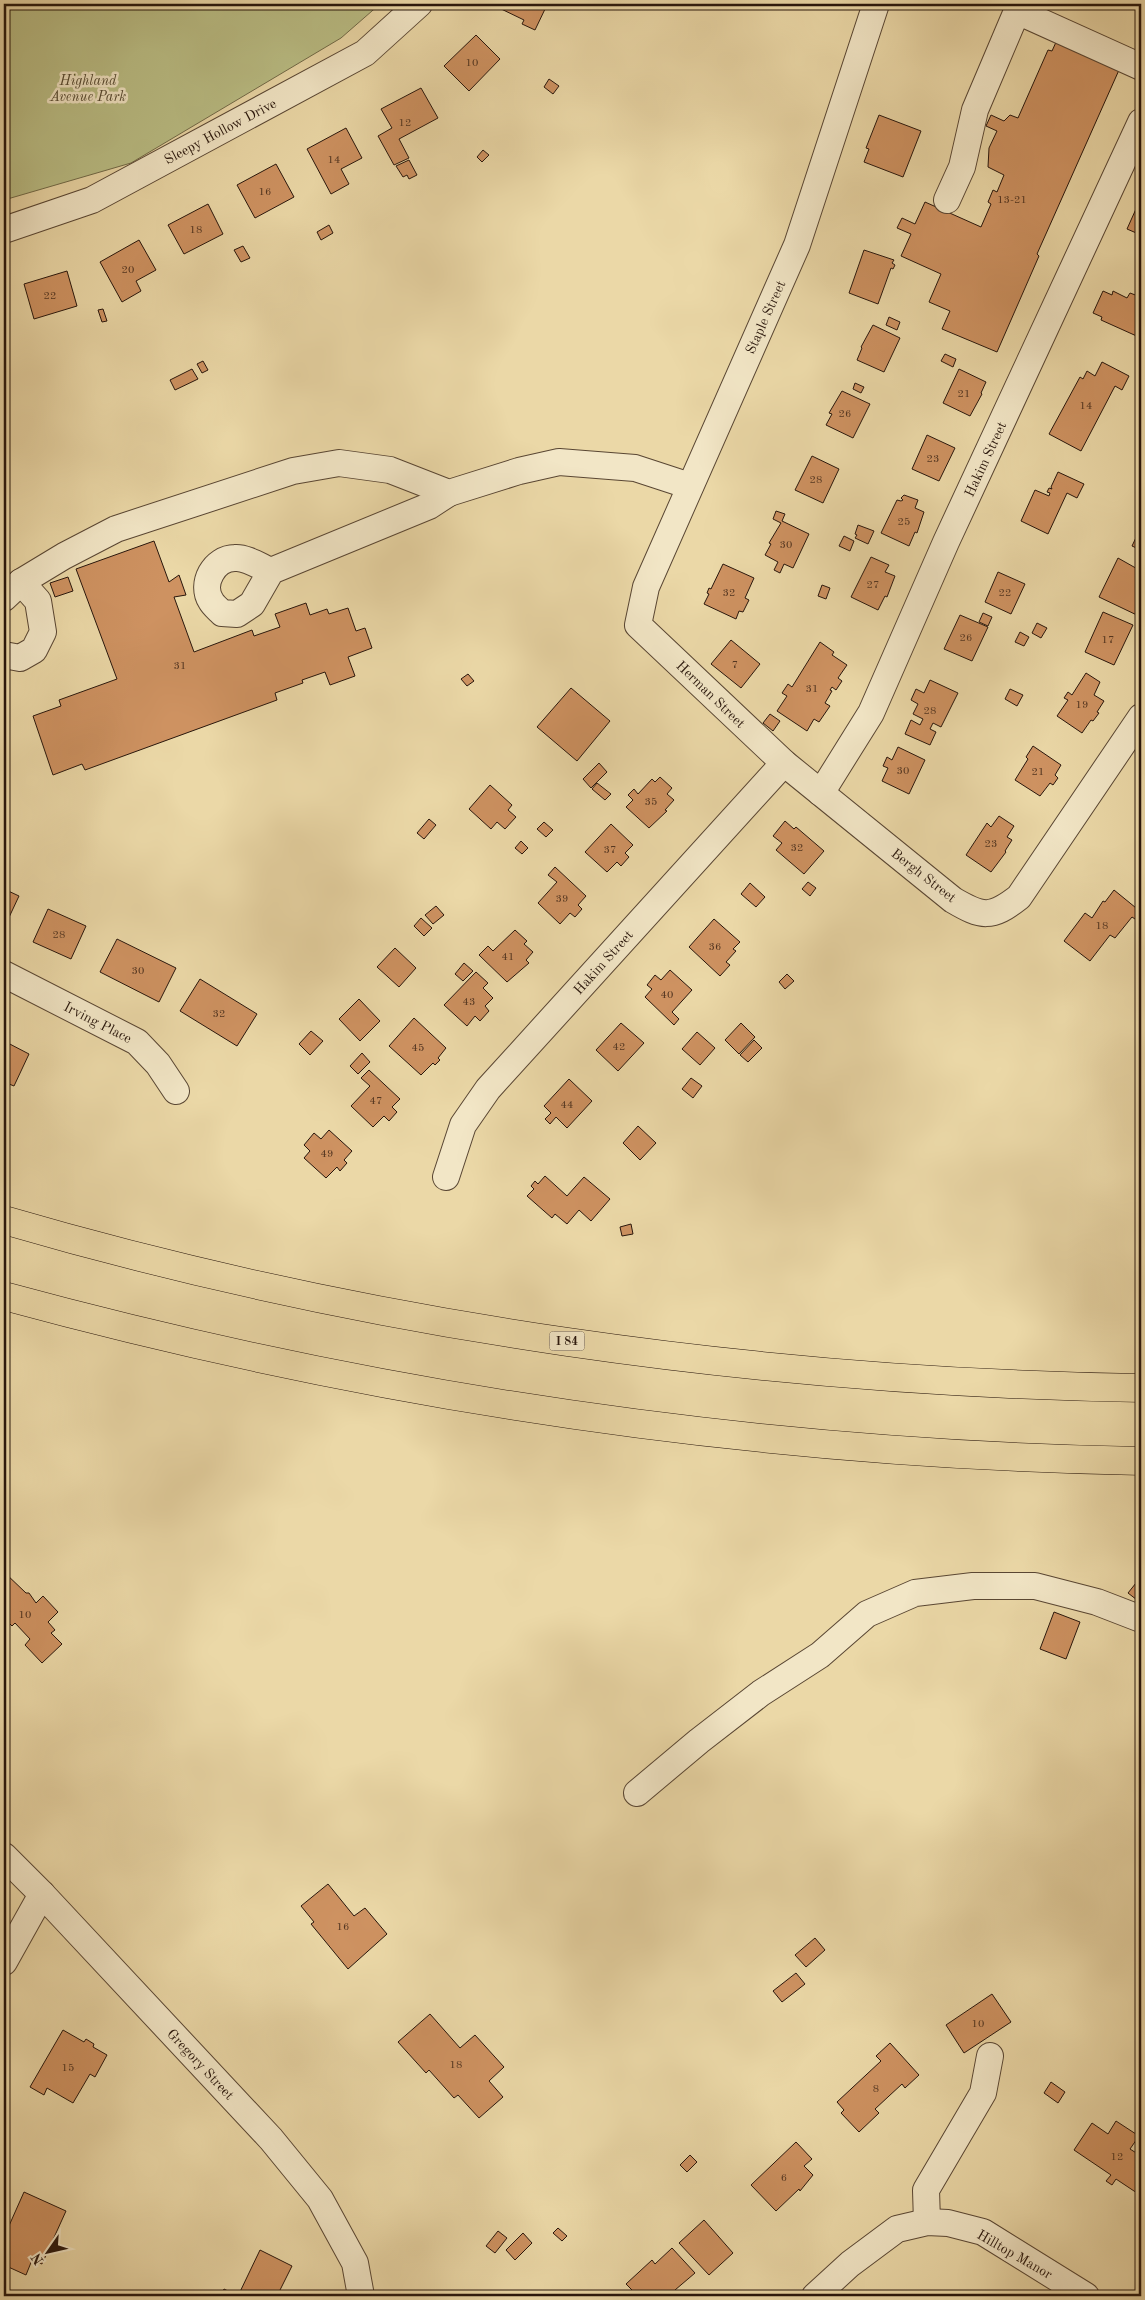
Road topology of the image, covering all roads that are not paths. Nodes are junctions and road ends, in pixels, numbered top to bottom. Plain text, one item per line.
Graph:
1 (419, 4) edge
2 (876, 4) edge
3 (1141, 66) edge
4 (1141, 122) edge
5 (947, 200) dead end
6 (4, 230) edge
7 (690, 486) junction
8 (449, 493) junction
9 (271, 571) dead end
10 (12, 590) edge
11 (638, 624) joint
12 (4, 655) edge
13 (1141, 717) edge
14 (784, 762) junction
15 (822, 793) junction
16 (4, 974) edge
17 (176, 1091) dead end
18 (446, 1177) dead end
19 (4, 1220) edge
20 (4, 1296) edge
21 (1141, 1388) edge
22 (1141, 1461) edge
23 (1141, 1619) edge
24 (638, 1793) dead end
25 (4, 1856) edge
26 (42, 1894) junction
27 (4, 1962) edge
28 (990, 2056) dead end
29 (927, 2222) junction
30 (361, 2296) edge
31 (815, 2296) edge
32 (1086, 2296) edge

1 - 6 street, Sleepy Hollow Drive
2 - 7 street, Staple Street
3 - 5 street
4 - 15 street, Hakim Street
7 - 8 street
7 - 11 street, Staple Street
8 - 9 street
8 - 10 street
10 - 12 street
11 - 14 street, Herman Street
13 - 15 street, Bergh Street
14 - 15 street, Bergh Street
14 - 18 street, Hakim Street
16 - 17 street, Irving Place
19 - 21 highway, I 84
20 - 22 highway
23 - 24 street
25 - 26 street, Gregory Street
26 - 27 street
26 - 30 street, Gregory Street
28 - 29 street
29 - 31 street, Hilltop Manor
29 - 32 street, Hilltop Manor

